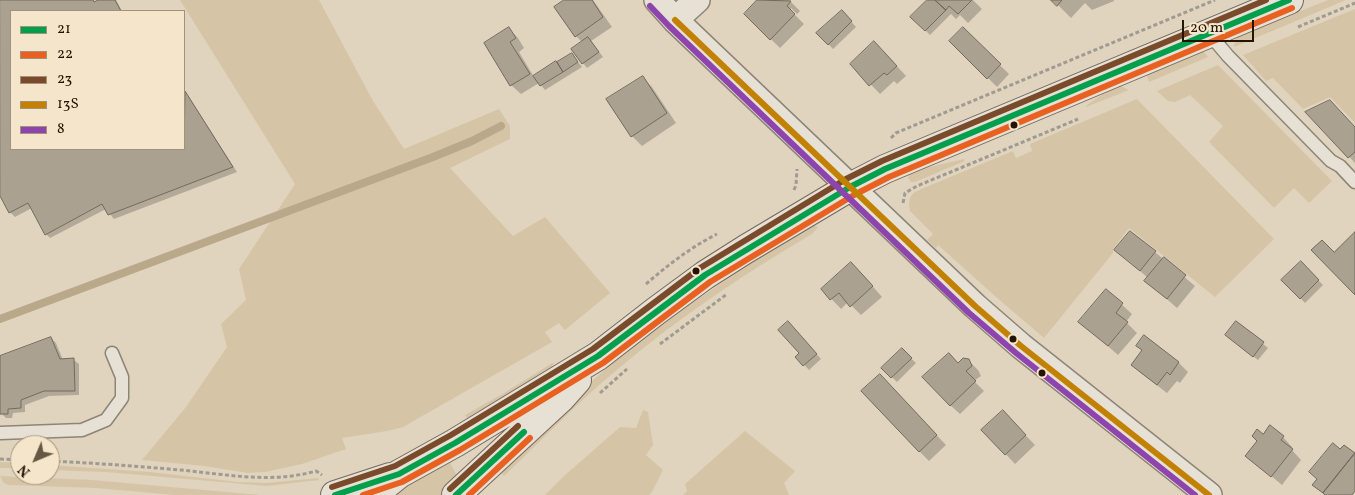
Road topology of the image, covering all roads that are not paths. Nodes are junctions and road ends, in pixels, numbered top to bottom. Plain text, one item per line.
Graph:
1 (657, 0) edge
2 (697, 0) edge
3 (1289, 0) edge
4 (675, 20) junction
5 (1211, 32) junction
6 (1355, 182) edge
7 (850, 187) junction
8 (112, 353) dead end
9 (598, 356) junction
10 (0, 433) edge
11 (480, 473) junction
12 (399, 474) junction
13 (330, 486) edge
14 (373, 495) edge
15 (456, 495) edge
16 (463, 495) edge
17 (1209, 495) edge

1 - 4 street
2 - 4 street
3 - 5 street
4 - 7 street
5 - 6 lane
5 - 7 street
7 - 9 street
7 - 17 street
8 - 10 lane
9 - 11 street
9 - 12 street
11 - 15 street
11 - 16 street
12 - 13 street
12 - 14 street

